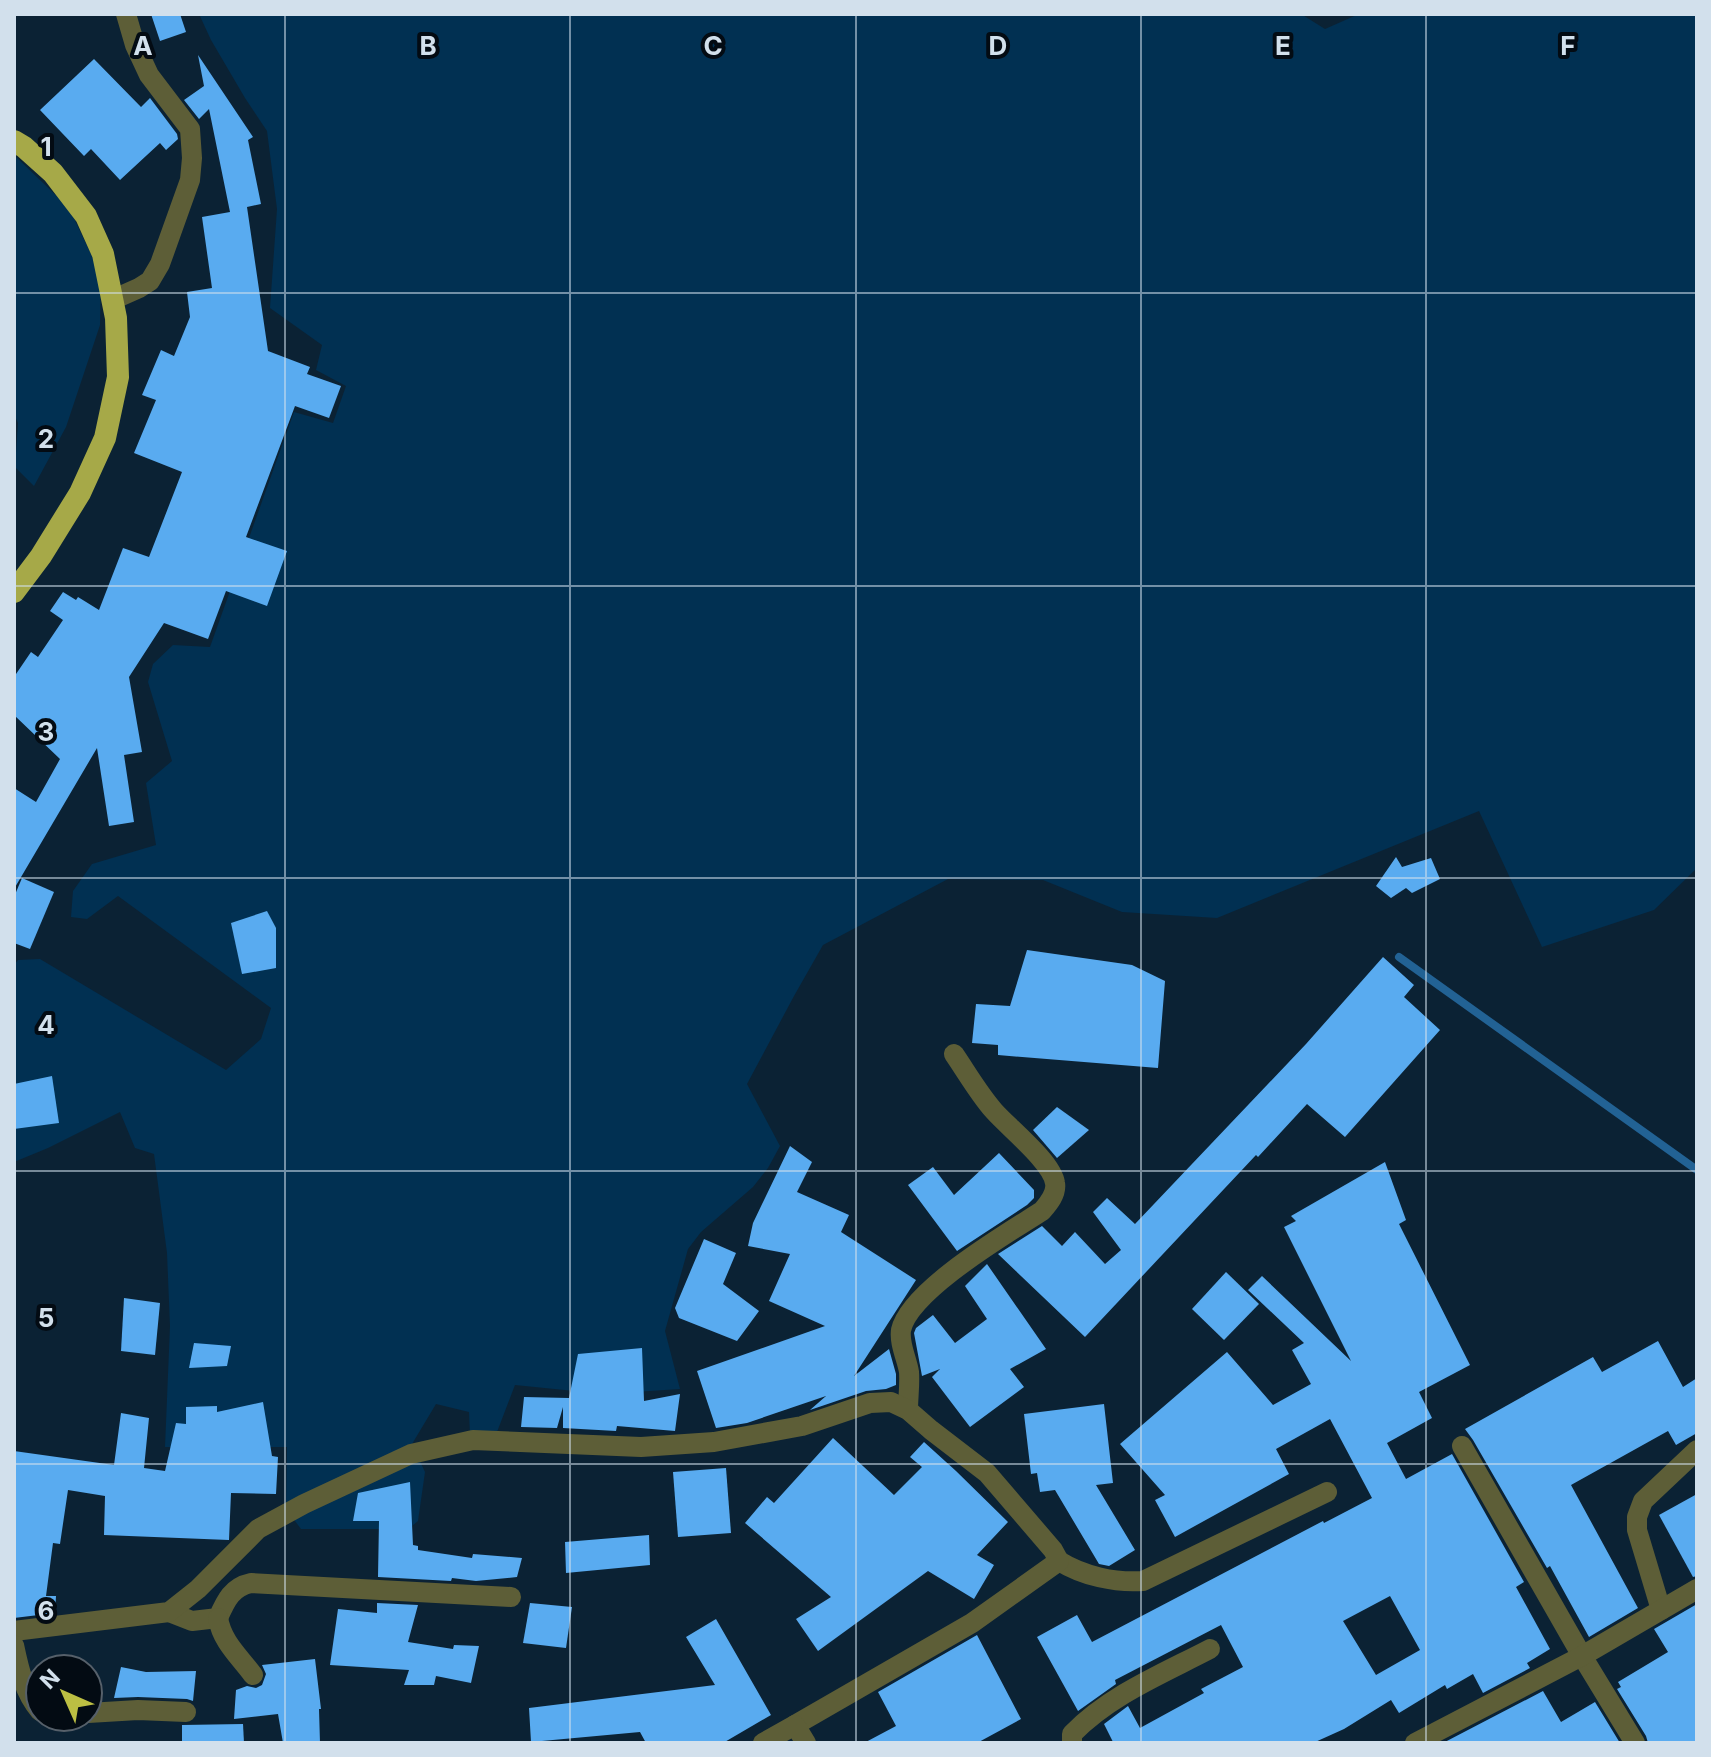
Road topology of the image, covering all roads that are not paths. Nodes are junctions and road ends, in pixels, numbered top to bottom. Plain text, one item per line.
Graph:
1 (126, 14) edge
2 (14, 141) edge
3 (112, 300) junction
4 (14, 592) edge
5 (954, 1054) dead end
6 (908, 1410) junction
7 (1462, 1446) dead end
8 (1697, 1450) edge
9 (1327, 1492) dead end
10 (1059, 1561) junction
11 (1697, 1589) edge
12 (511, 1597) dead end
13 (1661, 1610) junction
14 (169, 1612) junction
15 (218, 1618) junction
16 (14, 1631) edge
17 (14, 1645) edge
18 (1210, 1649) dead end
19 (1582, 1656) junction
20 (253, 1675) dead end
21 (24, 1684) edge
22 (104, 1712) edge
23 (186, 1712) dead end
24 (795, 1725) junction
25 (763, 1743) edge
26 (806, 1743) edge
27 (1072, 1743) edge
28 (1415, 1743) edge
29 (1635, 1743) edge

1 - 3 street
2 - 3 highway
3 - 4 highway
5 - 6 street
6 - 10 street
6 - 14 street
7 - 19 street
8 - 13 street
9 - 10 street
10 - 24 street
11 - 13 street
12 - 15 street
13 - 19 street
14 - 15 street
14 - 16 street
15 - 20 street
17 - 21 street
18 - 27 street
19 - 28 street
19 - 29 street
22 - 23 street
24 - 25 street
24 - 26 street

